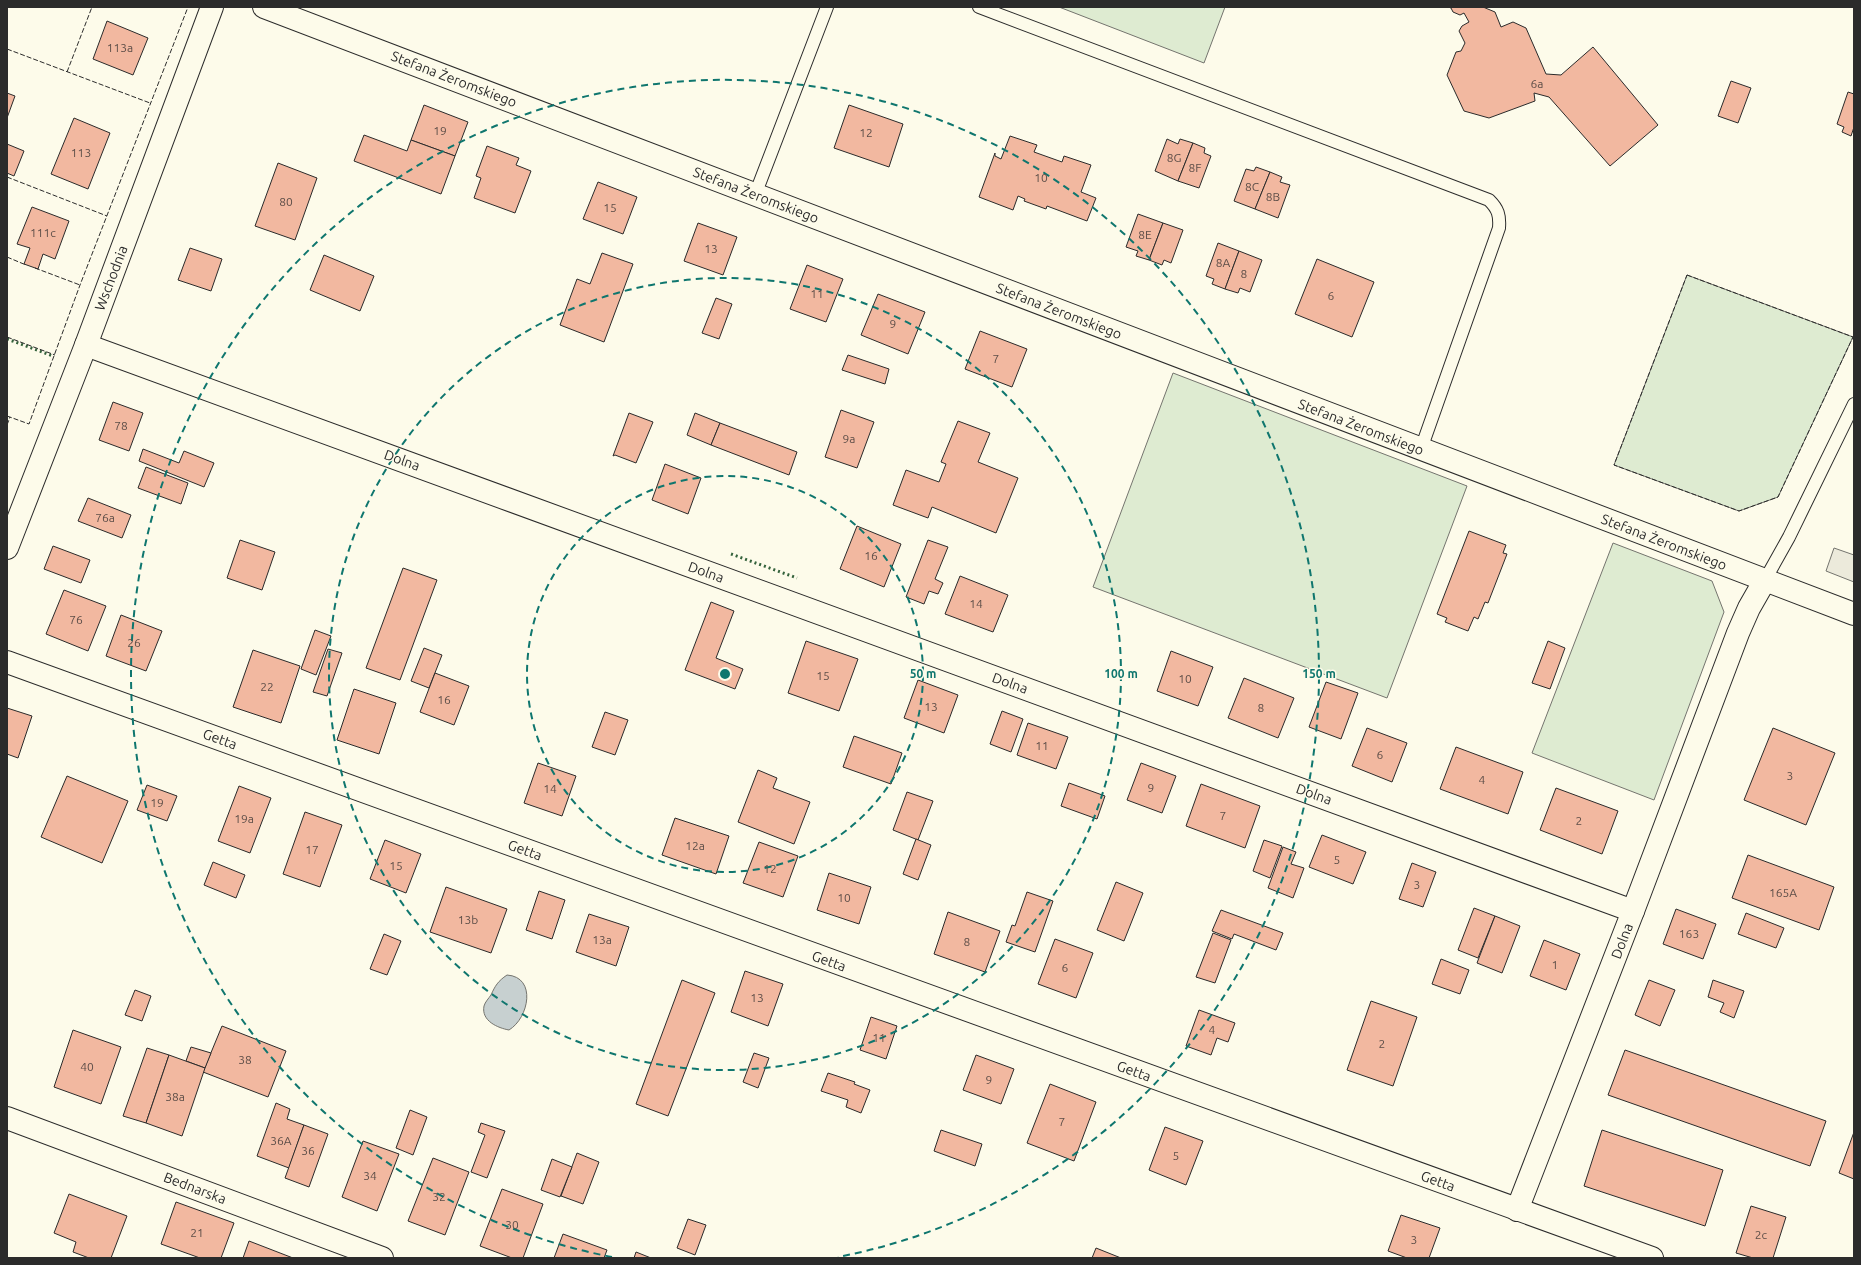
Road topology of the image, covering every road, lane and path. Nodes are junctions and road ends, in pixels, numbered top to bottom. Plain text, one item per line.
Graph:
1 (212, 7) edge
2 (264, 7) edge
3 (827, 7) edge
4 (979, 7) edge
5 (755, 195) junction
6 (86, 345) junction
7 (1854, 404) edge
8 (1421, 449) junction
9 (7, 548) edge
10 (1765, 580) junction
11 (1854, 614) edge
12 (7, 662) edge
13 (1633, 911) junction
14 (7, 1118) edge
15 (1517, 1210) junction
16 (382, 1258) edge
17 (1652, 1258) edge

1 - 6 street, Wschodnia
2 - 5 street, Stefana Żeromskiego
3 - 5 lane
4 - 8 lane
5 - 8 street, Stefana Żeromskiego
6 - 9 street, Wschodnia
6 - 13 street, Dolna
7 - 10 lane
8 - 10 street, Stefana Żeromskiego
10 - 11 street, Stefana Żeromskiego
10 - 13 street
12 - 15 street, Getta
13 - 15 street, Dolna
14 - 16 street, Bednarska
15 - 17 street, Getta

